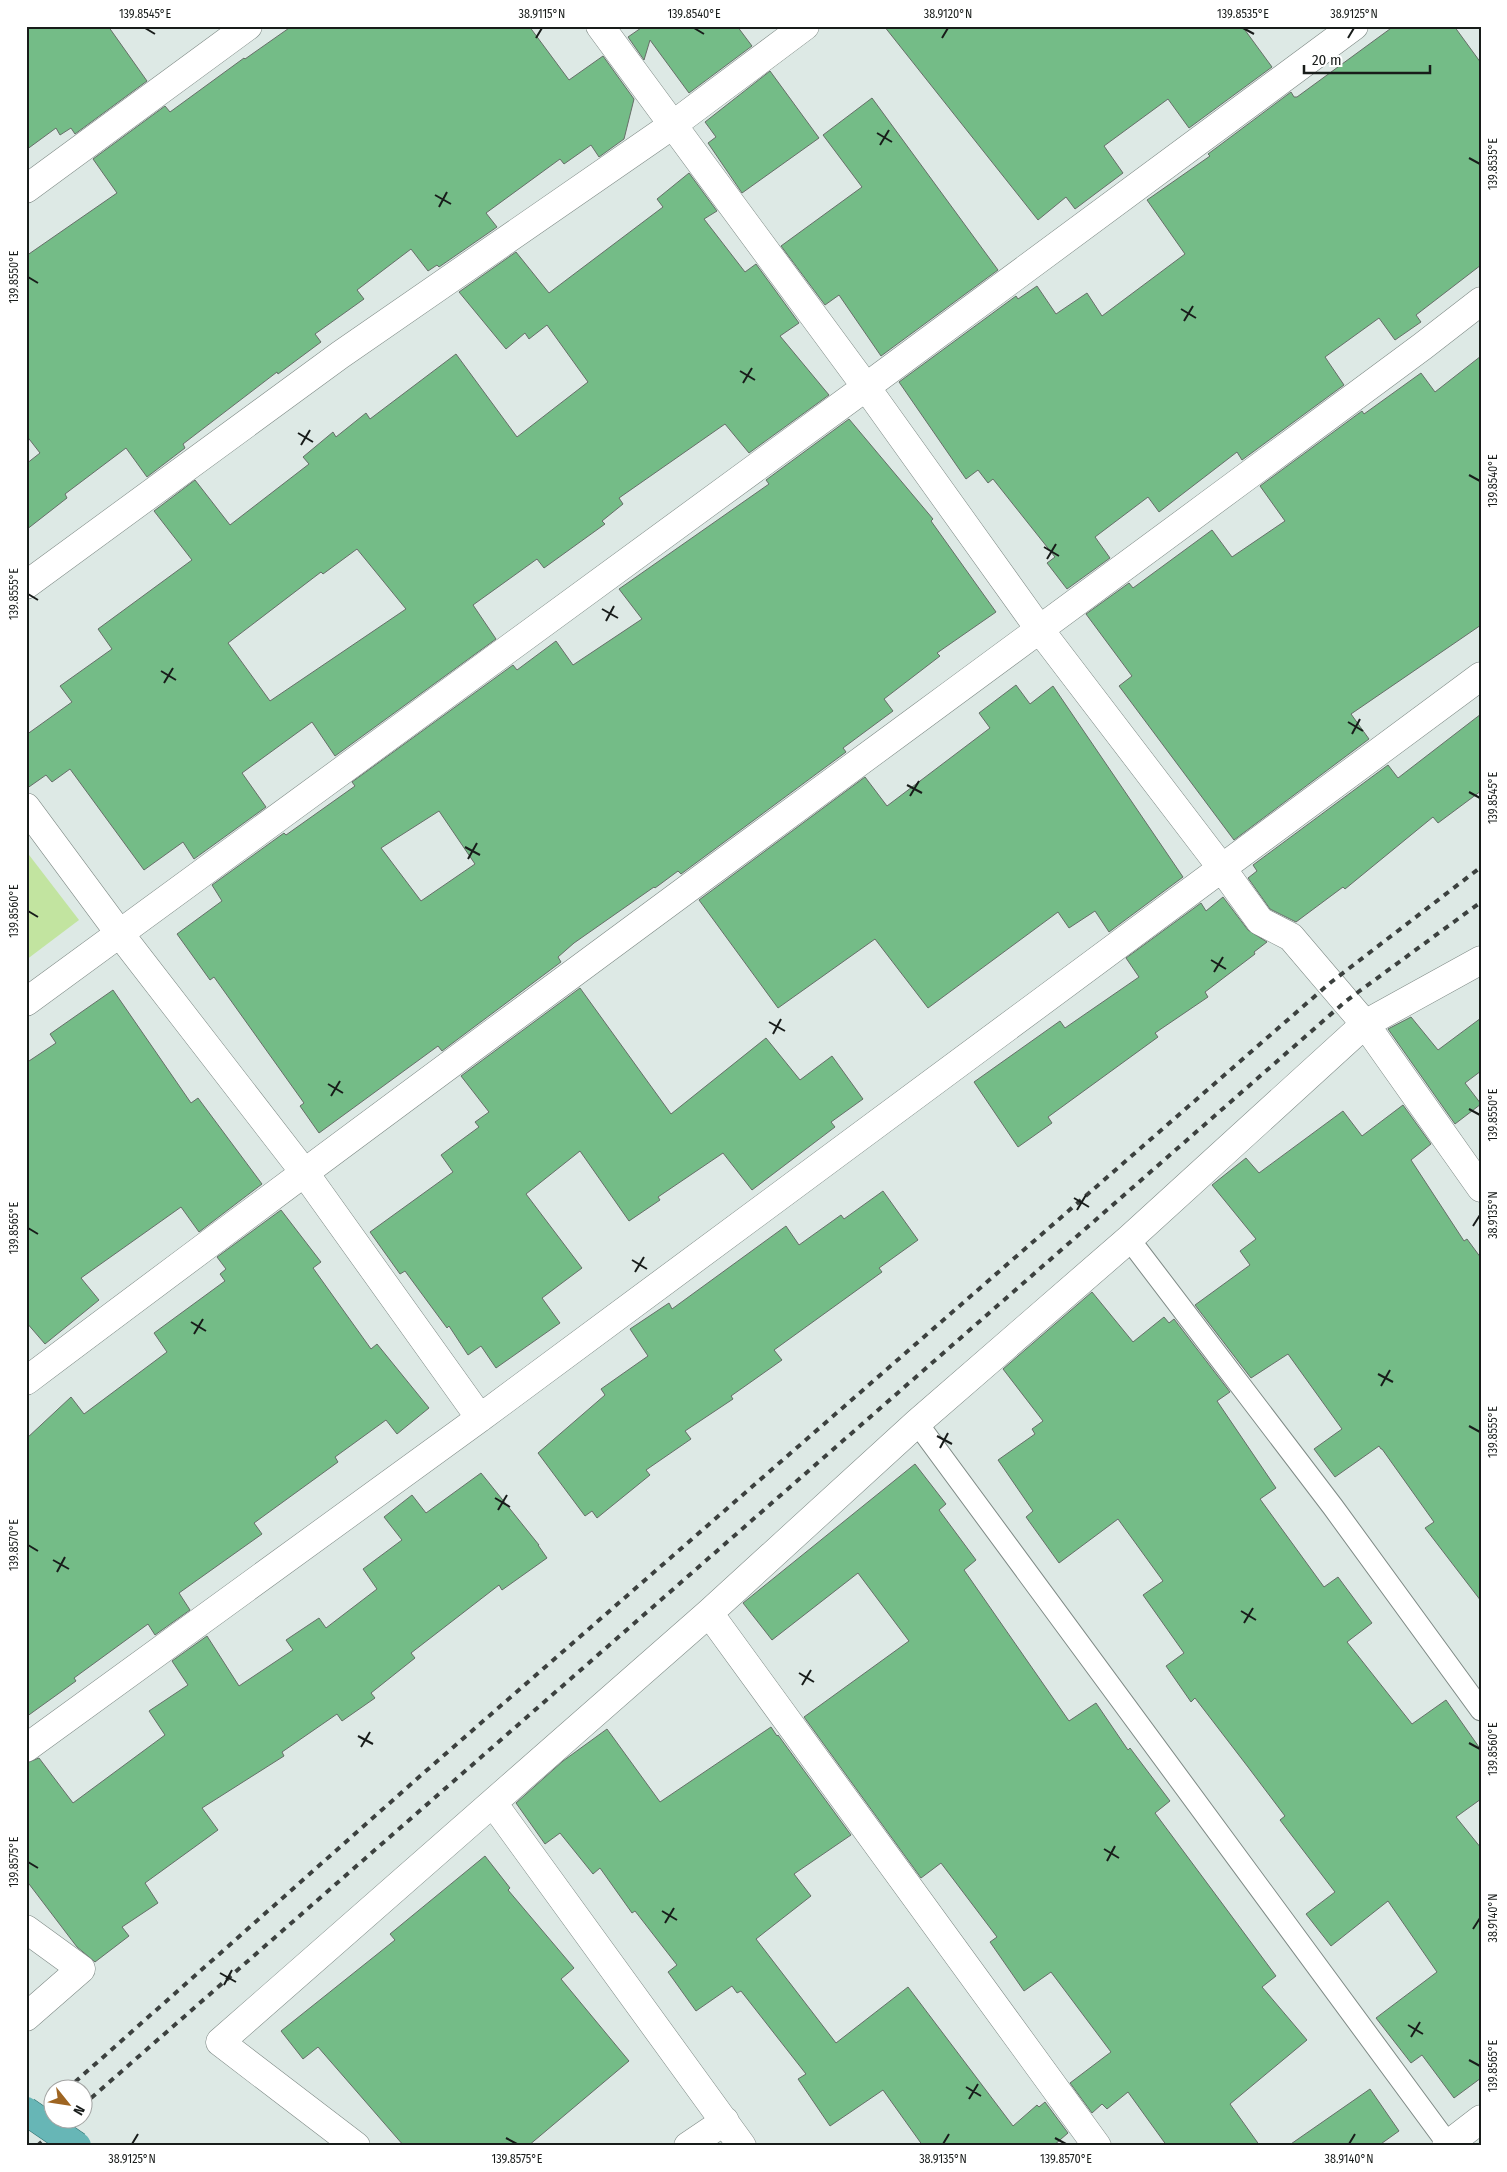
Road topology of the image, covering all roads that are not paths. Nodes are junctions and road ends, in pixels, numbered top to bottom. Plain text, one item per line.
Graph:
1 (248, 26) edge
2 (600, 26) edge
3 (805, 26) edge
4 (1354, 26) edge
5 (674, 124) junction
6 (26, 189) edge
7 (1481, 301) edge
8 (866, 387) junction
9 (26, 586) edge
10 (1040, 630) junction
11 (1481, 676) edge
12 (26, 807) edge
13 (1221, 867) junction
14 (120, 934) junction
15 (1481, 960) edge
16 (26, 1002) edge
17 (1365, 1024) junction
18 (304, 1172) junction
19 (1481, 1188) edge
20 (1129, 1239) junction
21 (26, 1381) edge
22 (480, 1418) junction
23 (917, 1423) junction
24 (709, 1613) junction
25 (1481, 1710) edge
26 (26, 1748) edge
27 (494, 1803) junction
28 (26, 1929) edge
29 (26, 2017) edge
30 (26, 2111) edge
31 (1481, 2119) edge
32 (725, 2121) junction
33 (1447, 2145) edge
34 (77, 2146) edge
35 (356, 2146) edge
36 (688, 2146) edge
37 (742, 2146) edge
38 (1097, 2146) edge

1 - 6 street
2 - 5 street
3 - 5 street
4 - 8 street
5 - 8 street
5 - 9 street
7 - 10 street
8 - 10 street
8 - 14 street
10 - 13 street
10 - 18 street
11 - 13 street
12 - 14 street
13 - 17 street
13 - 22 street
14 - 16 street
14 - 18 street
15 - 17 street
17 - 19 street
17 - 20 street
18 - 21 street
18 - 22 street
20 - 23 street
20 - 25 lane
22 - 26 street
23 - 24 street
23 - 33 lane
24 - 27 street
24 - 38 street
27 - 32 street
27 - 35 street
28 - 29 street
30 - 34 highway, bridge
31 - 33 street
32 - 36 street
32 - 37 street

